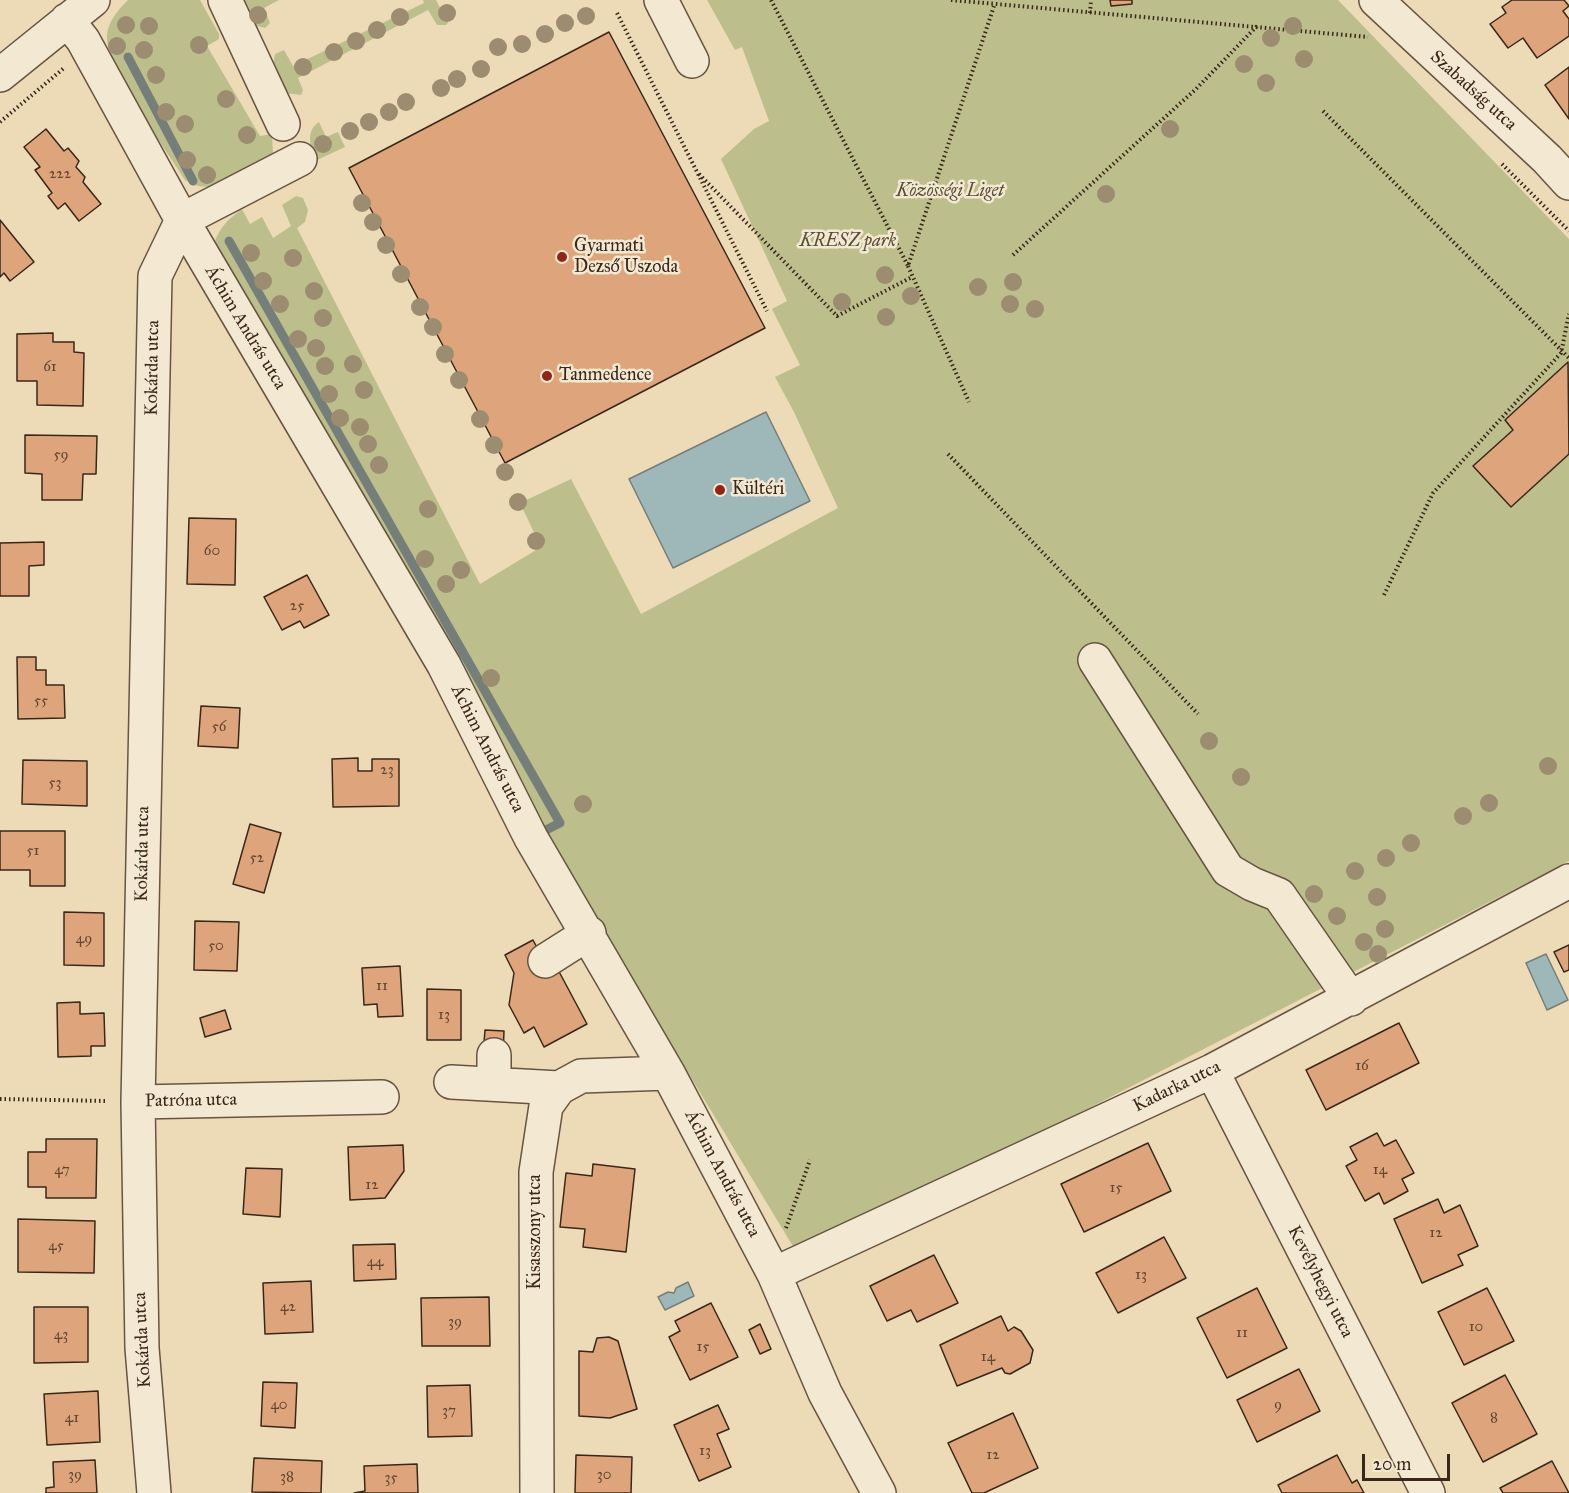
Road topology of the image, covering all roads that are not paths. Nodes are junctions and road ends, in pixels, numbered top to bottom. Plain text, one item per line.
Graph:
1 (93, 0) edge
2 (225, 0) edge
3 (661, 0) edge
4 (1376, 0) edge
5 (68, 20) junction
6 (692, 61) dead end
7 (0, 75) edge
8 (283, 124) dead end
9 (300, 159) dead end
10 (1569, 183) edge
11 (182, 220) junction
12 (1095, 660) dead end
13 (1569, 881) edge
14 (589, 933) junction
15 (545, 961) dead end
16 (1351, 999) junction
17 (1212, 1071) junction
18 (668, 1073) junction
19 (451, 1082) dead end
20 (559, 1088) junction
21 (382, 1097) dead end
22 (138, 1102) junction
23 (773, 1271) junction
24 (154, 1493) edge
25 (537, 1493) edge
26 (879, 1493) edge
27 (1428, 1493) edge

1 - 5 street
2 - 8 street
3 - 6 street
4 - 10 street, Szabadság utca
5 - 7 street
5 - 11 street, Áchim András utca
9 - 11 street
11 - 14 street, Áchim András utca
11 - 22 street, Kokárda utca
12 - 16 street
13 - 16 street, Kadarka utca
14 - 15 street
14 - 18 street, Áchim András utca
16 - 17 street, Kadarka utca
17 - 23 street, Kadarka utca
17 - 27 street, Kevélyhegyi utca
18 - 20 street
18 - 23 street, Áchim András utca
19 - 20 street
20 - 25 street, Kisasszony utca
21 - 22 street, Patróna utca
22 - 24 street, Kokárda utca
23 - 26 street, Áchim András utca

